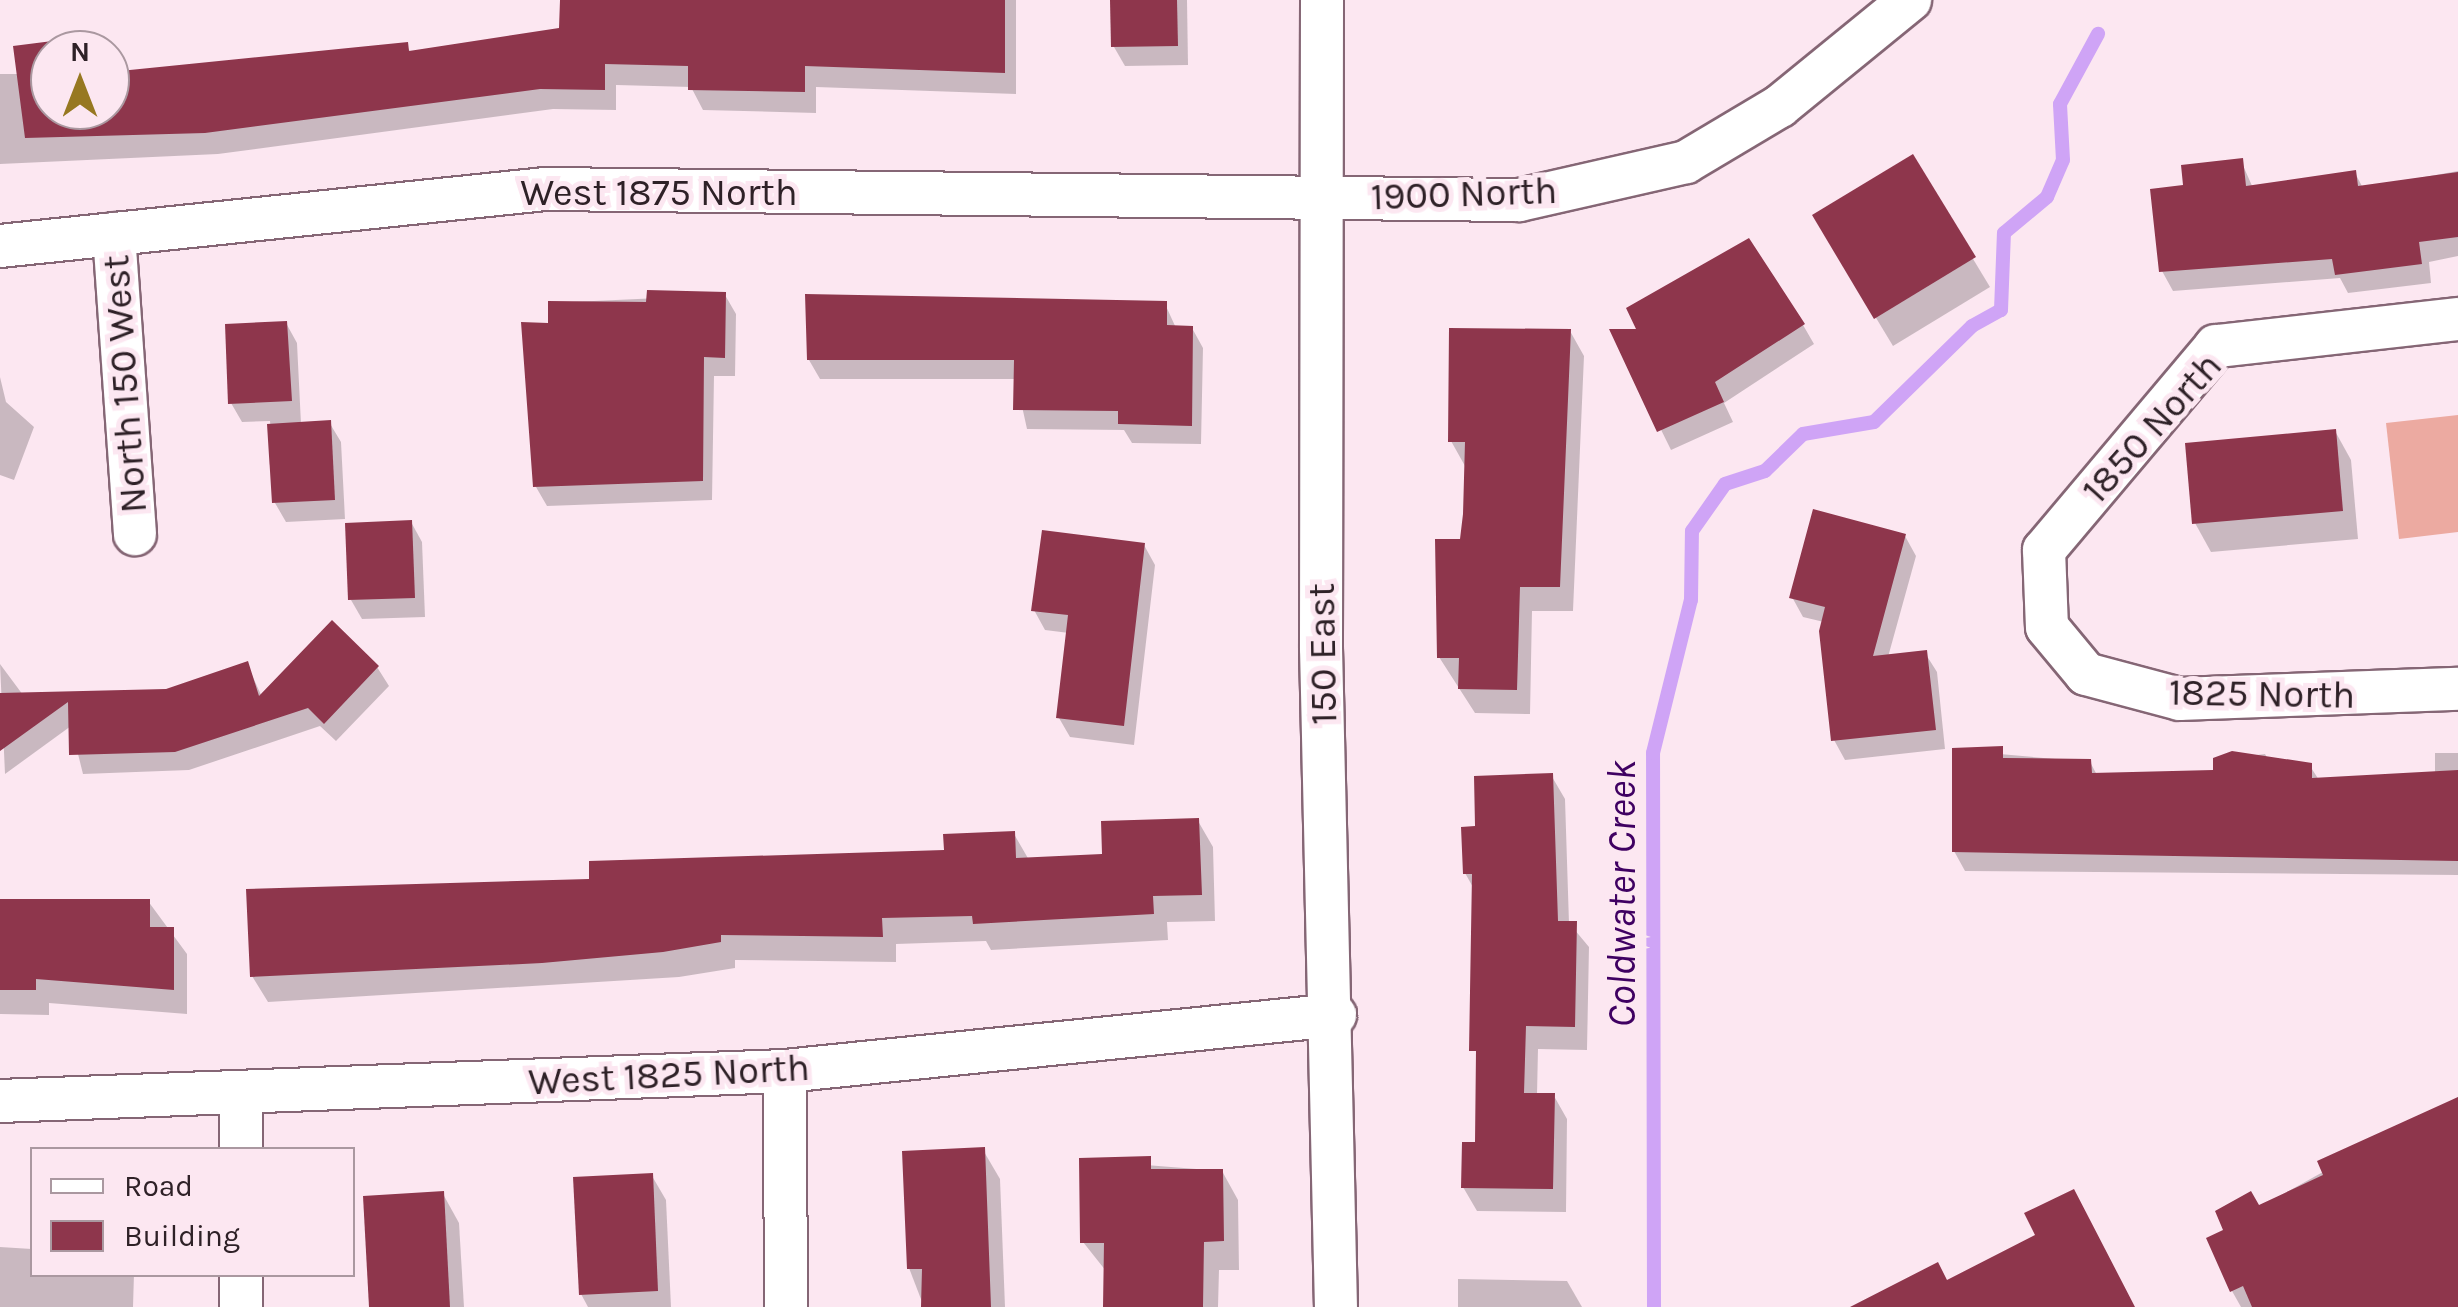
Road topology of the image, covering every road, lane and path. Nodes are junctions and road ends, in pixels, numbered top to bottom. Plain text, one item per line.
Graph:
1 (1322, 0) edge
2 (1910, 0) edge
3 (1322, 198) junction
4 (114, 234) junction
5 (0, 246) edge
6 (2458, 318) edge
7 (135, 534) dead end
8 (2044, 550) joint
9 (2458, 689) edge
10 (1336, 1016) junction
11 (785, 1071) junction
12 (241, 1095) junction
13 (0, 1101) edge
14 (241, 1147) edge
15 (241, 1277) edge
16 (241, 1307) edge
17 (786, 1307) edge
18 (1336, 1307) edge

1 - 3 street, 150 East
2 - 3 street, 1900 North
3 - 4 street, West 1875 North
3 - 10 street, 150 East
4 - 5 street, West 1875 North
4 - 7 street, North 150 West
6 - 8 street, 1850 North
8 - 9 street, 1825 North
10 - 11 street, West 1825 North
10 - 18 street, 150 East
11 - 12 street, West 1825 North
11 - 17 street
12 - 13 street, West 1825 North
12 - 14 street
15 - 16 street

